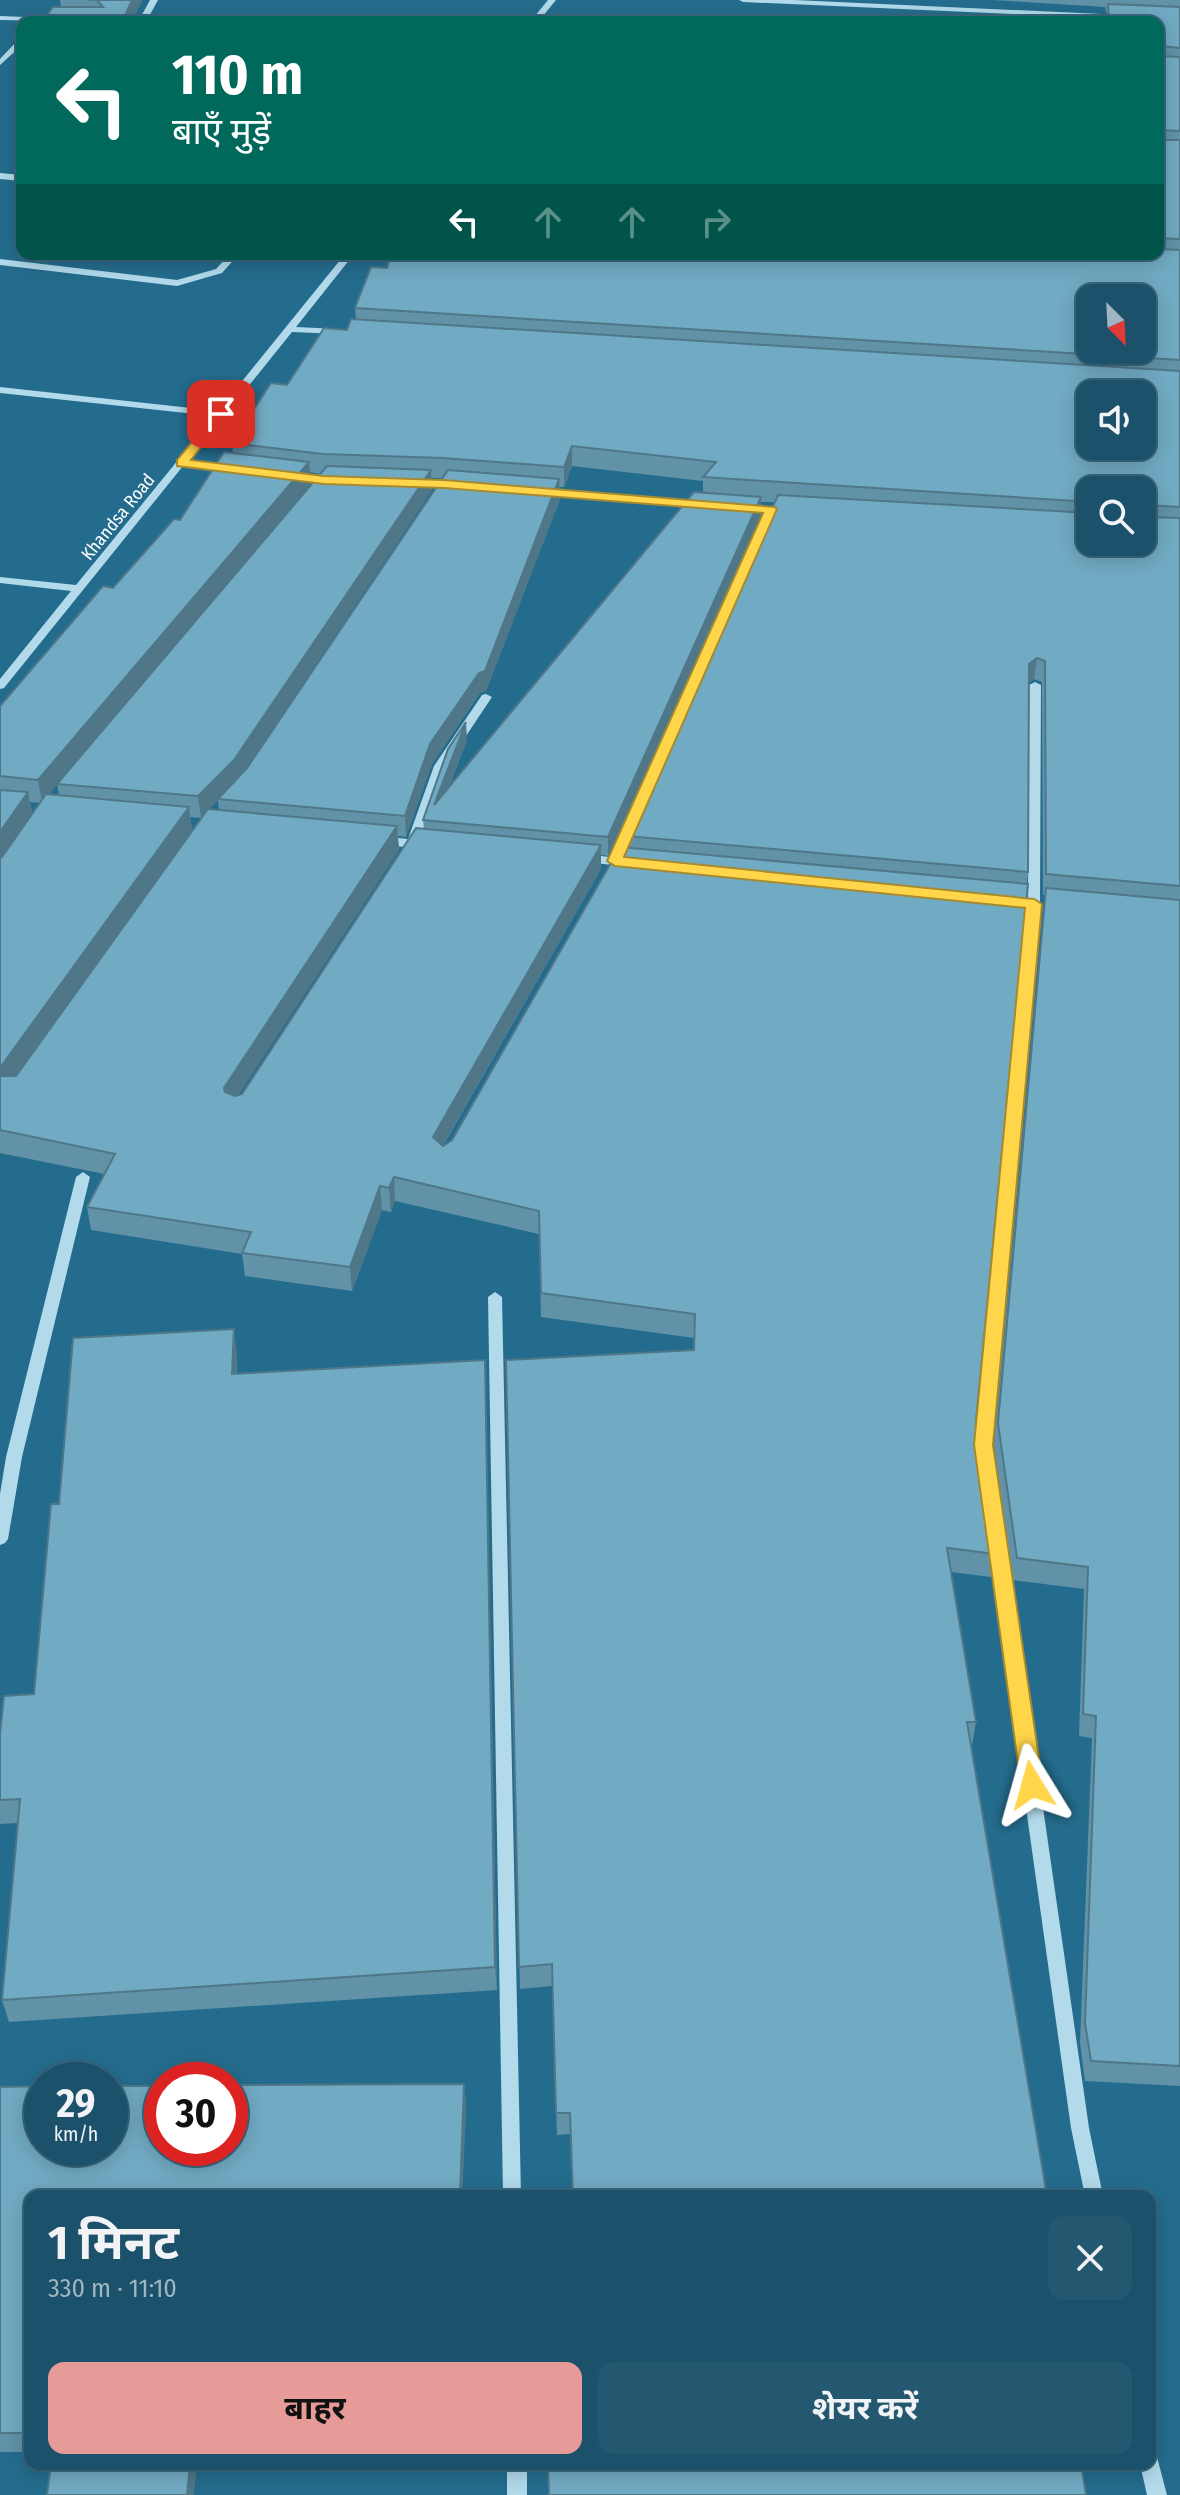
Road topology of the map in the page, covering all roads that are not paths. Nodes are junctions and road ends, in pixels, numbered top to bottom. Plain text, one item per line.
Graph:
1 (552, 0) edge
2 (743, 0) edge
3 (539, 16) edge
4 (1090, 16) edge
5 (16, 47) edge
6 (0, 63) edge
7 (229, 260) edge
8 (345, 260) edge
9 (0, 262) edge
10 (289, 329) junction
11 (352, 333) edge
12 (0, 390) edge
13 (221, 414) junction
14 (182, 463) junction
15 (245, 470) edge
16 (522, 490) edge
17 (724, 506) edge
18 (755, 508) edge
19 (771, 509) junction
20 (787, 510) edge
21 (0, 580) edge
22 (80, 589) junction
23 (1035, 685) edge
24 (0, 686) edge
25 (486, 697) edge
26 (365, 839) edge
27 (413, 843) junction
28 (444, 846) edge
29 (405, 856) edge
30 (568, 857) edge
31 (615, 861) junction
32 (646, 864) edge
33 (607, 875) edge
34 (83, 1177) edge
35 (495, 1297) dead end
36 (0, 1539) edge
37 (512, 2190) edge
38 (1093, 2190) edge
39 (517, 2470) edge
40 (1151, 2470) edge
41 (517, 2495) edge
42 (1157, 2495) edge

1 - 3 street
2 - 4 street
5 - 6 street
7 - 9 street
8 - 10 street, Khandsa Road
10 - 11 street
10 - 13 street, Khandsa Road
12 - 13 street
13 - 14 street, Khandsa Road
14 - 15 street
14 - 22 street, Khandsa Road
16 - 17 street
18 - 19 street
19 - 20 street
19 - 31 street
21 - 22 street
22 - 24 street, Khandsa Road
23 - 38 street
25 - 27 street
26 - 27 street
27 - 28 street
27 - 29 street
30 - 31 street
31 - 32 street
31 - 33 street
34 - 36 street
35 - 37 street
39 - 41 street
40 - 42 street

